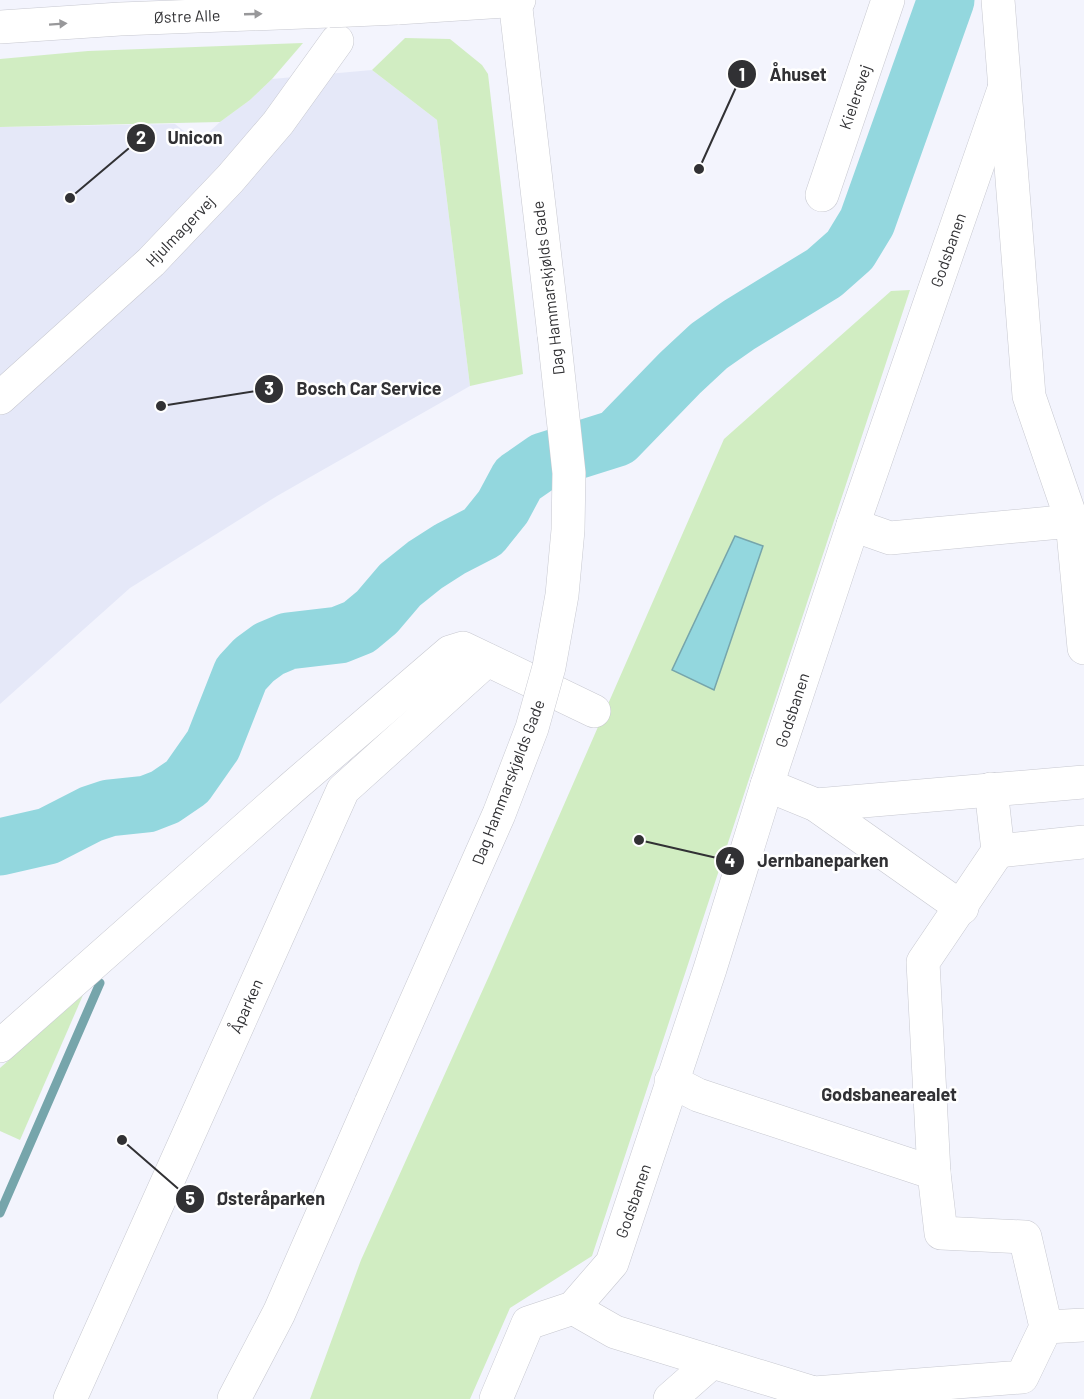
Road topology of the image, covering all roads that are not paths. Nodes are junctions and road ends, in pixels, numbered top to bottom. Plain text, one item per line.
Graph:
1 (516, 0) edge
2 (888, 0) edge
3 (998, 0) edge
4 (333, 26) junction
5 (0, 27) edge
6 (1004, 89) junction
7 (822, 195) dead end
8 (0, 398) edge
9 (1071, 478) edge
10 (1072, 521) junction
11 (853, 525) junction
12 (1084, 648) edge
13 (487, 660) junction
14 (594, 711) dead end
15 (1084, 782) edge
16 (767, 785) junction
17 (991, 789) junction
18 (816, 805) junction
19 (1084, 842) edge
20 (998, 851) junction
21 (962, 908) junction
22 (0, 1046) edge
23 (671, 1081) junction
24 (934, 1173) junction
25 (573, 1308) junction
26 (279, 1313) junction
27 (1084, 1325) edge
28 (1046, 1327) junction
29 (712, 1362) junction
30 (1023, 1388) edge
31 (814, 1396) edge
32 (70, 1399) edge
33 (234, 1399) edge
34 (261, 1399) edge
35 (496, 1399) edge
36 (670, 1399) edge

1 - 4 street, Østre Alle, bridge
1 - 26 street, Dag Hammarskjølds Gade, bridge
2 - 7 street, Kielersvej
3 - 6 street
5 -> 4 street, Østre Alle
4 - 8 street, Hjulmagervej
6 - 9 street
6 - 11 street, Godsbanen
9 - 10 street
10 - 11 street
10 - 12 street
11 - 16 street, Godsbanen
13 - 14 street
13 - 22 street
13 - 32 street, Åparken
15 - 17 street
16 - 18 street
16 - 23 street, Godsbanen
17 - 18 street
17 - 20 street
18 - 21 street
19 - 20 street
20 - 21 street
21 - 24 street
23 - 24 street
23 - 25 street, Godsbanen
24 - 28 street
25 - 29 street
25 - 35 street
26 - 33 street, Dag Hammarskjølds Gade
26 - 34 street, Dag Hammarskjølds Gade
27 - 28 street
28 - 30 street
29 - 31 street
29 - 36 street
30 - 31 street

